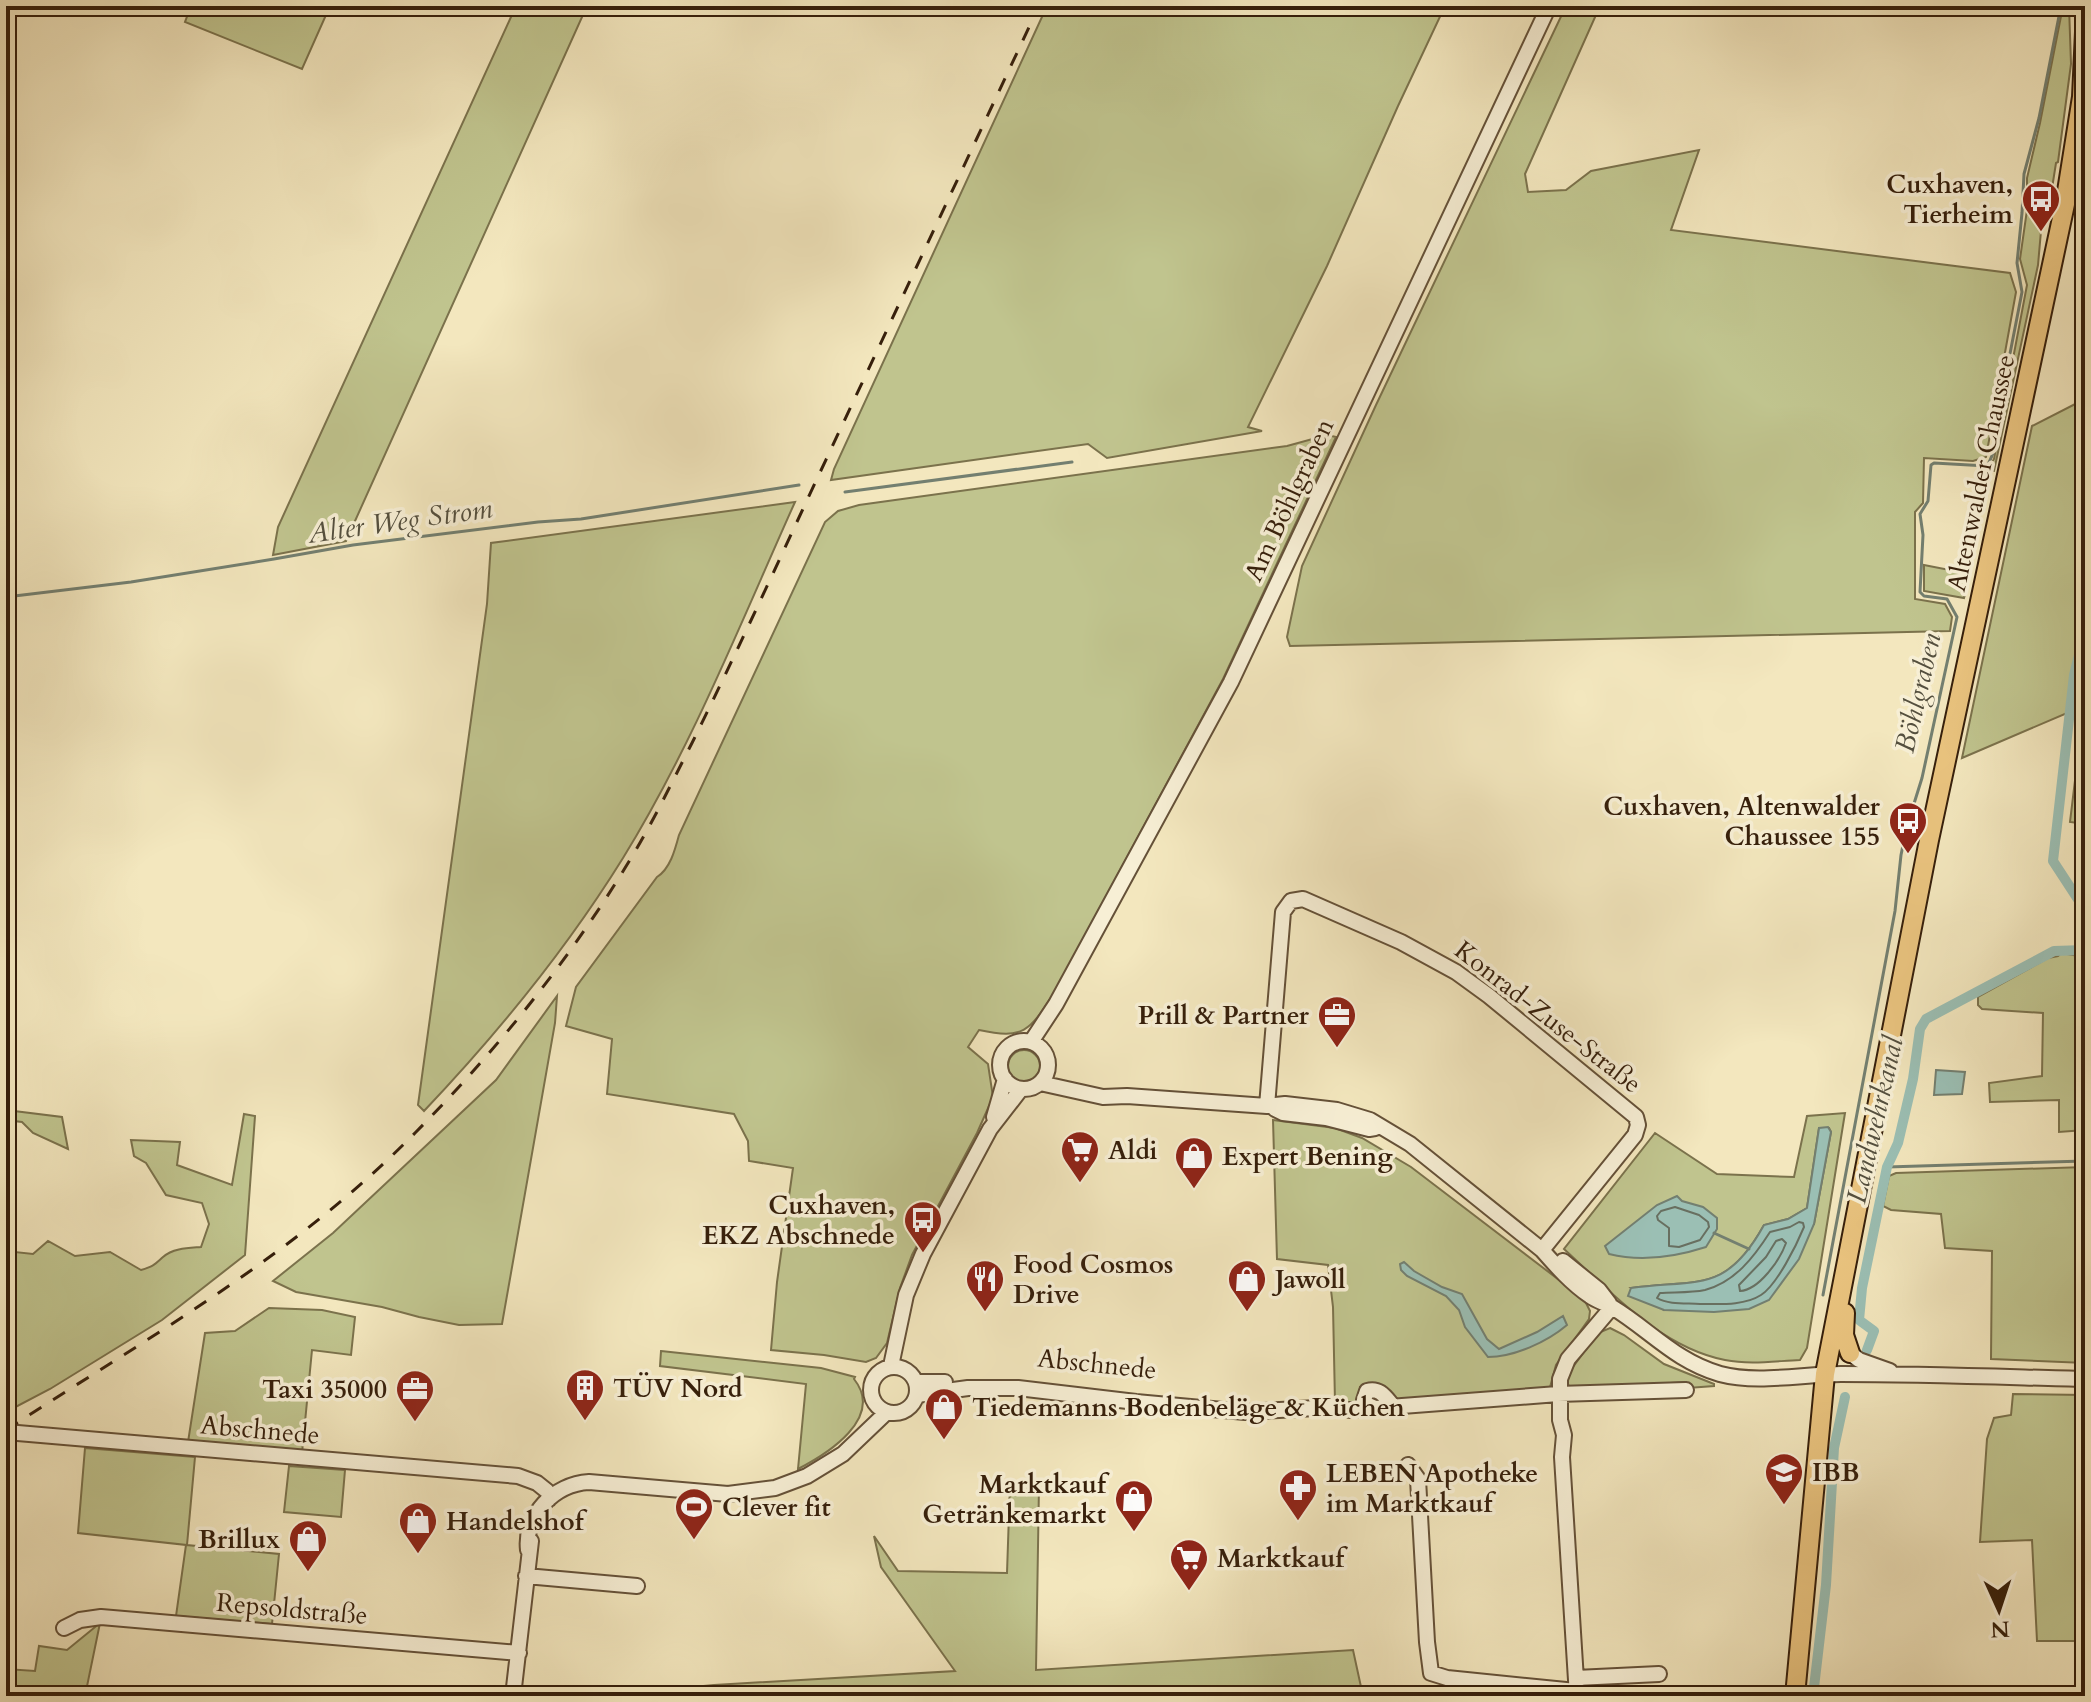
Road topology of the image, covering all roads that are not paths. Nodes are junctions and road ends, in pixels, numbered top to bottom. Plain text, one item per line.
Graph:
1 (1549, 6) edge
2 (2085, 32) edge
3 (1036, 1045) junction
4 (1044, 1077) junction
5 (1005, 1079) junction
6 (1021, 1089) junction
7 (1267, 1106) junction
8 (990, 1129) junction
9 (1542, 1250) junction
10 (1848, 1253) junction
11 (1612, 1307) junction
12 (902, 1318) junction
13 (1850, 1353) joint
14 (891, 1366) junction
15 (1825, 1374) junction
16 (1898, 1374) junction
17 (2085, 1379) edge
18 (913, 1383) junction
19 (1686, 1390) dead end
20 (1558, 1394) junction
21 (1334, 1407) dead end
22 (881, 1408) junction
23 (1350, 1410) dead end
24 (6, 1432) edge
25 (1408, 1465) dead end
26 (552, 1502) junction
27 (526, 1576) junction
28 (637, 1586) dead end
29 (64, 1628) dead end
30 (519, 1653) junction
31 (1659, 1674) dead end
32 (1576, 1688) edge
33 (513, 1696) edge
34 (1795, 1696) edge

1 - 3 street, Am Böhlgraben
2 - 10 main road, Altenwalder Chaussee
3 - 4 street
3 - 5 street
4 - 6 street
4 - 7 street
5 - 6 street
5 - 8 street
6 - 8 street
7 - 9 street
7 - 9 street, Konrad-Zuse-Straße
8 - 12 street
9 - 11 street
10 - 13 main road, Altenwalder Chaussee
10 - 15 main road, Altenwalder Chaussee
11 - 15 street
11 - 20 street
12 - 14 street
12 - 18 street
13 - 16 street
14 - 18 street
14 - 22 street
15 - 16 street
15 - 34 main road, Altenwalder Chaussee
16 - 17 street
18 - 21 street, Abschnede
18 - 22 street
19 - 20 street
20 - 23 street
20 - 32 street
22 - 26 street
24 - 26 street, Abschnede
25 - 32 street
26 - 27 street
27 - 28 street
27 - 30 street
29 - 30 street, Repsoldstraße
30 - 33 street
31 - 32 street

